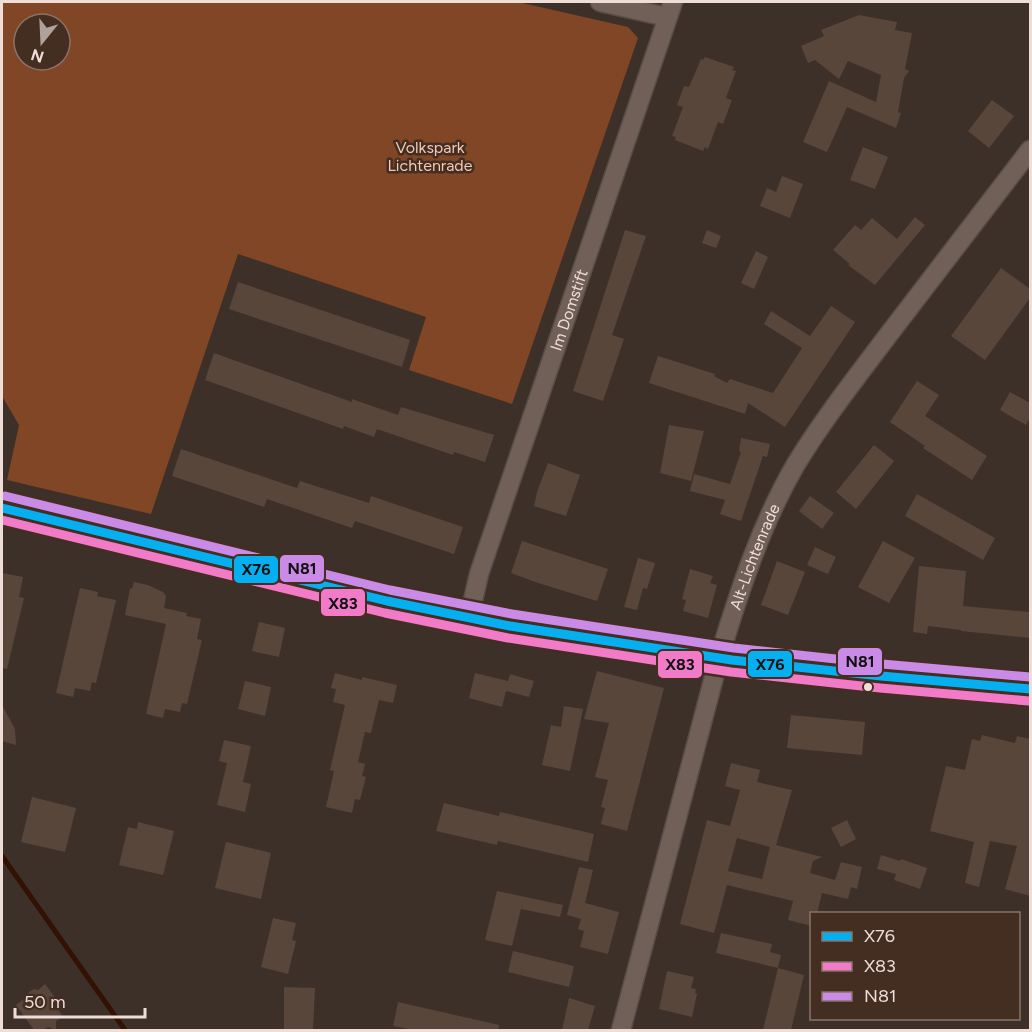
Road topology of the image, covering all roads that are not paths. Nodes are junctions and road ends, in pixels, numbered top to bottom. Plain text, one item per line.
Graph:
1 (600, 2) edge
2 (670, 9) edge
3 (1030, 150) edge
4 (2, 508) edge
5 (469, 618) junction
6 (718, 658) junction
7 (1030, 689) edge
8 (621, 1030) edge

1 - 2 street
2 - 5 street, Im Domstift
3 - 6 street, Alt-Lichtenrade
4 - 5 street
5 - 6 street
6 - 7 street
6 - 8 street, Alt-Lichtenrade

